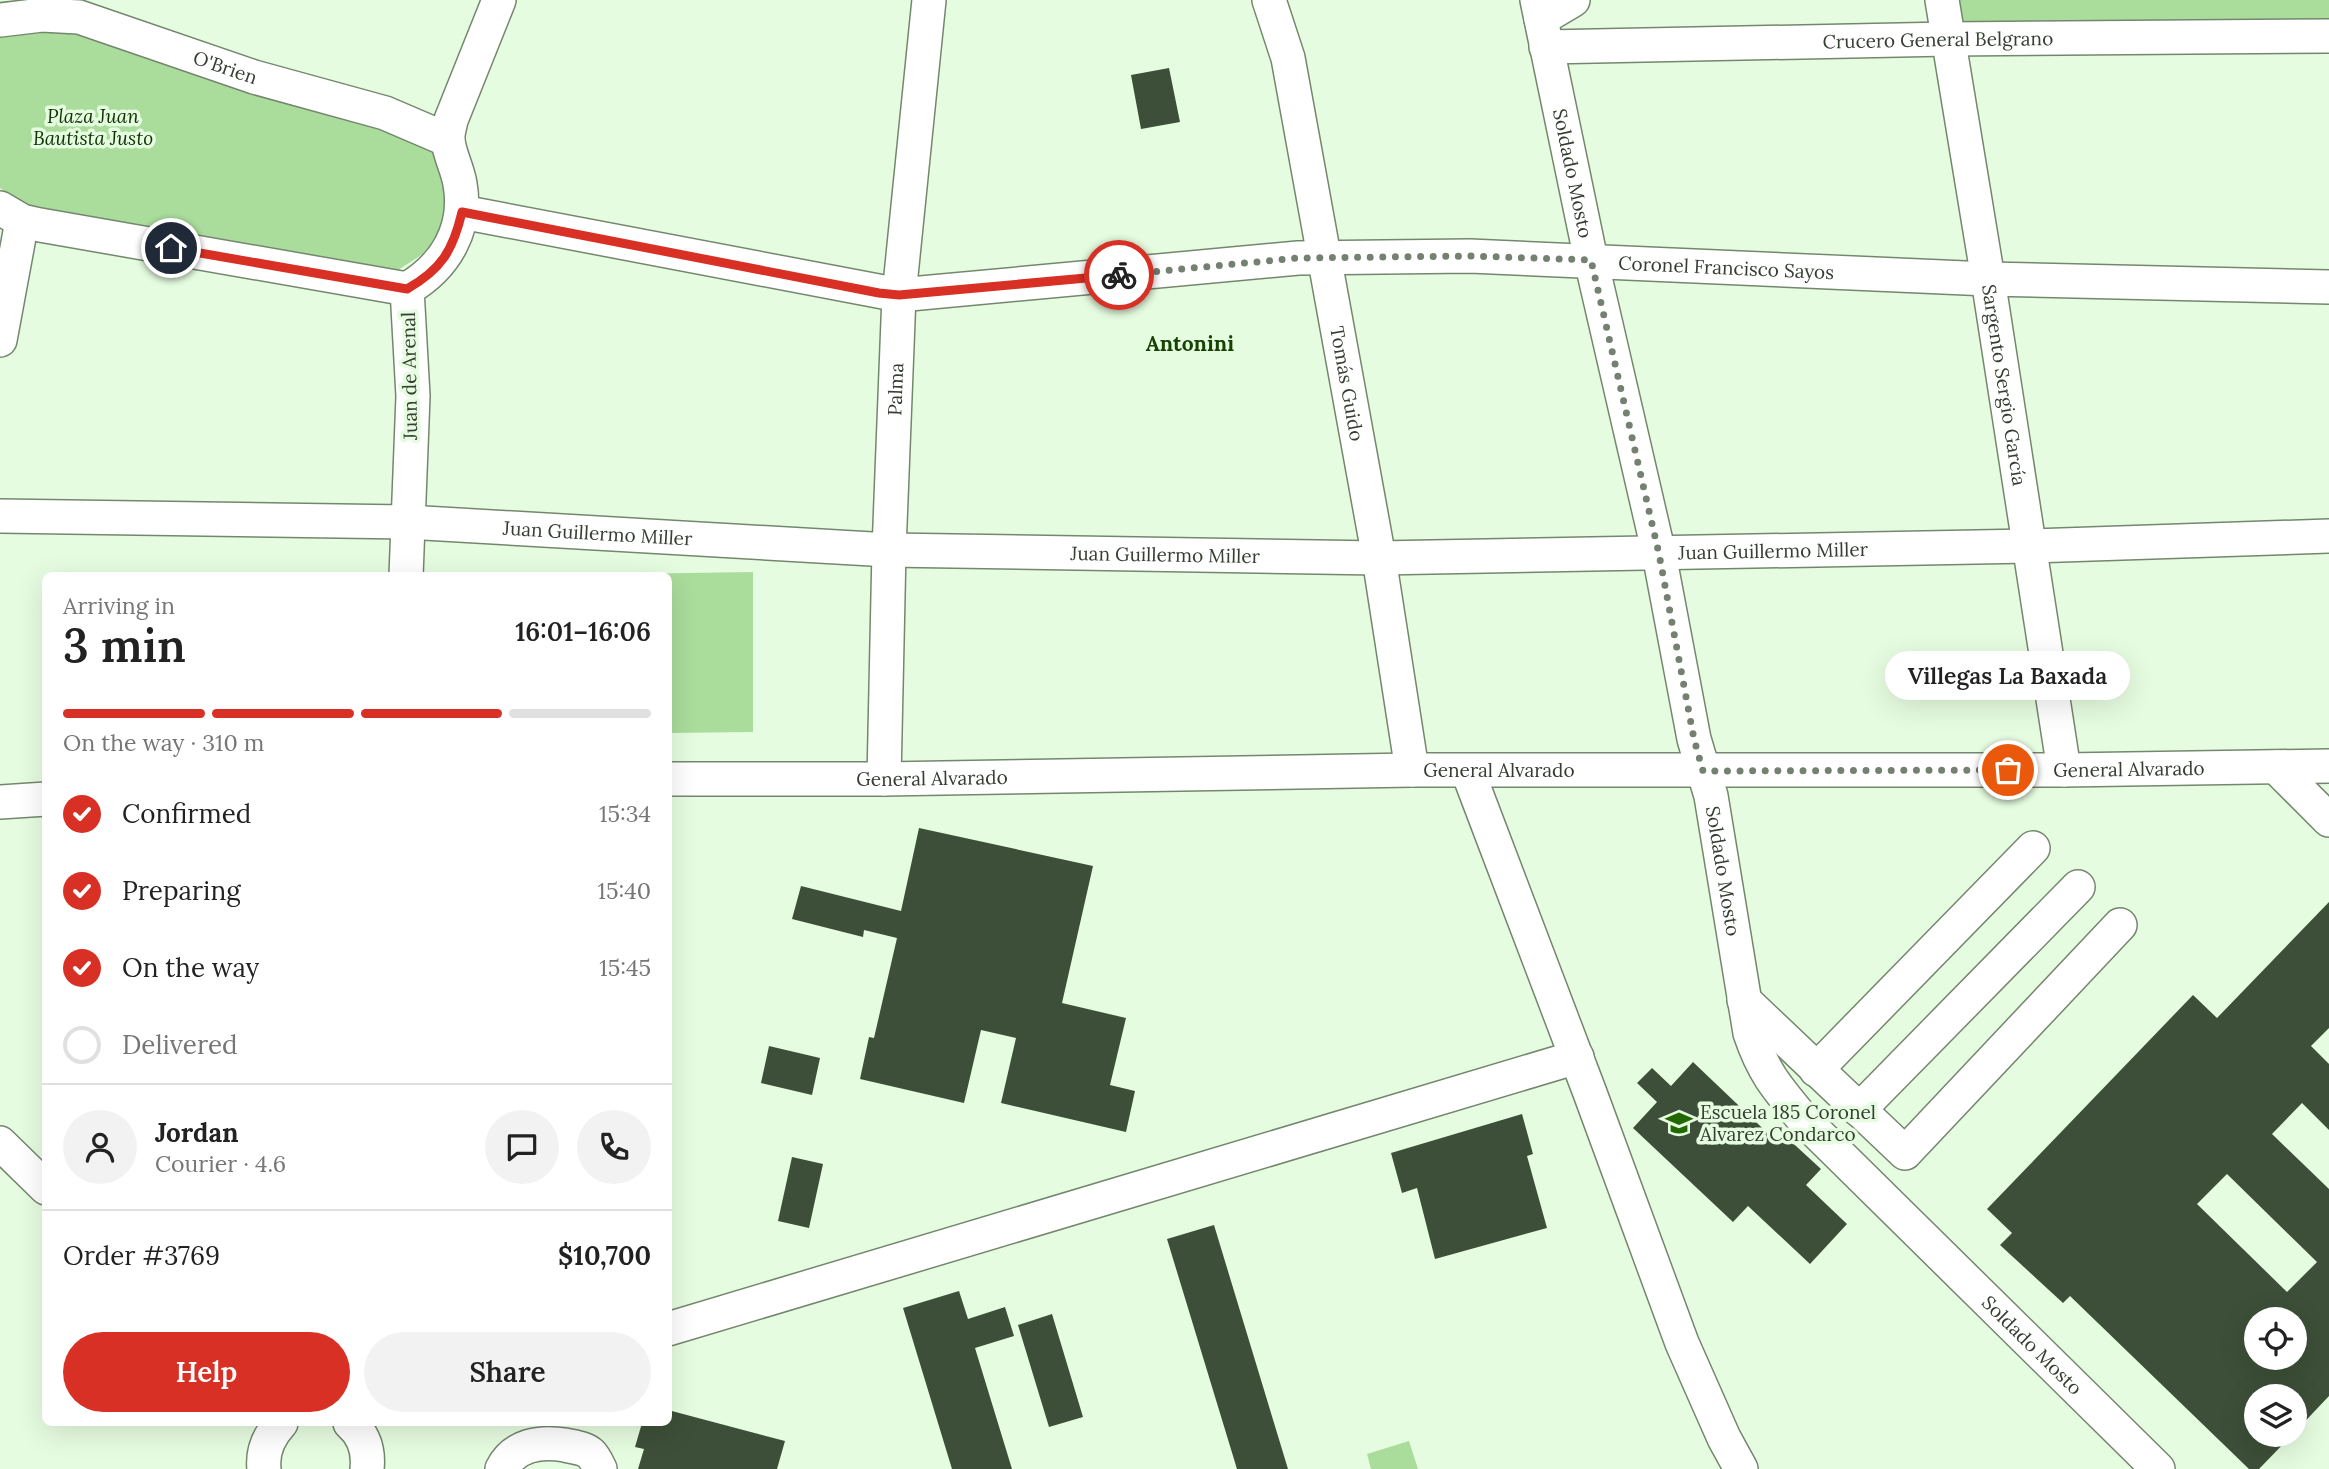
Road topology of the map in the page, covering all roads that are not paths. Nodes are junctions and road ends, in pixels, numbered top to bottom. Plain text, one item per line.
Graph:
1 (499, 0) edge
2 (929, 0) edge
3 (1269, 0) edge
4 (1573, 0) edge
5 (1942, 0) edge
6 (82, 9) edge
7 (0, 20) edge
8 (1542, 22) edge
9 (2329, 36) edge
10 (1948, 38) junction
11 (448, 140) junction
12 (462, 212) junction
13 (11, 214) edge
14 (1323, 257) junction
15 (1591, 260) junction
16 (1989, 279) junction
17 (2329, 287) edge
18 (407, 289) junction
19 (899, 295) junction
20 (0, 340) edge
21 (0, 516) edge
22 (407, 522) junction
23 (2329, 536) edge
24 (2029, 546) junction
25 (889, 550) junction
26 (1659, 554) junction
27 (1379, 558) junction
28 (406, 572) edge
29 (2329, 766) edge
30 (2276, 767) junction
31 (1412, 770) junction
32 (2064, 770) junction
33 (1703, 771) junction
34 (1468, 772) junction
35 (672, 779) edge
36 (884, 779) junction
37 (42, 799) edge
38 (0, 802) edge
39 (2329, 820) edge
40 (2033, 848) dead end
41 (2078, 887) dead end
42 (2120, 925) dead end
43 (1744, 1000) junction
44 (1790, 1046) junction
45 (1577, 1057) junction
46 (1759, 1060) junction
47 (1816, 1069) junction
48 (1859, 1110) junction
49 (0, 1143) edge
50 (42, 1184) edge
51 (672, 1328) edge
52 (277, 1426) edge
53 (358, 1426) edge
54 (264, 1469) edge
55 (368, 1469) edge
56 (502, 1469) edge
57 (600, 1469) edge
58 (1741, 1469) edge
59 (2158, 1469) edge

1 - 11 street
2 - 19 street, Palma
3 - 14 street, Tomás Guido
4 - 8 street
5 - 10 street, Sargento Sergio García
6 - 7 street, O'Brien
6 - 11 street, O'Brien
8 - 10 street, Crucero General Belgrano
8 - 15 street, Soldado Mosto
9 - 10 street, Crucero General Belgrano
10 - 16 street, Sargento Sergio García
11 - 12 street, Juan de Arenal
12 - 18 street, Juan de Arenal
12 - 19 street, Coronel Francisco Sayos
13 - 18 street
13 - 20 street
14 - 15 street, Coronel Francisco Sayos
14 - 19 street, Coronel Francisco Sayos
14 - 27 street, Tomás Guido
15 - 16 street, Coronel Francisco Sayos
15 - 26 street, Soldado Mosto
16 - 17 street, Coronel Francisco Sayos
16 - 24 street, Sargento Sergio García
18 - 22 street, Juan de Arenal
19 - 25 street, Palma
21 - 22 street, Juan Guillermo Miller
22 - 25 street, Juan Guillermo Miller
22 - 28 street, Juan de Arenal
23 - 24 street, Juan Guillermo Miller
24 - 26 street, Juan Guillermo Miller
24 - 32 street, Sargento Sergio García
25 - 27 street, Juan Guillermo Miller
25 - 36 street, Palma
26 - 27 street, Juan Guillermo Miller
26 - 33 street, Soldado Mosto
27 - 31 street, Tomás Guido
29 - 30 street, General Alvarado
30 - 32 street, General Alvarado
30 - 39 street
31 - 34 street, General Alvarado
31 - 36 street, General Alvarado
32 - 33 street, General Alvarado
33 - 34 street, General Alvarado
33 - 43 street, Soldado Mosto
34 - 45 street
35 - 36 street, General Alvarado
37 - 38 street
40 - 47 street
41 - 48 street
42 - 48 street
43 - 44 street
43 - 46 street, Soldado Mosto
44 - 46 street
44 - 47 street
45 - 51 street
45 - 58 street
46 - 59 street, Soldado Mosto
47 - 48 street
49 - 50 street
52 - 54 street
53 - 55 street
56 - 57 street

